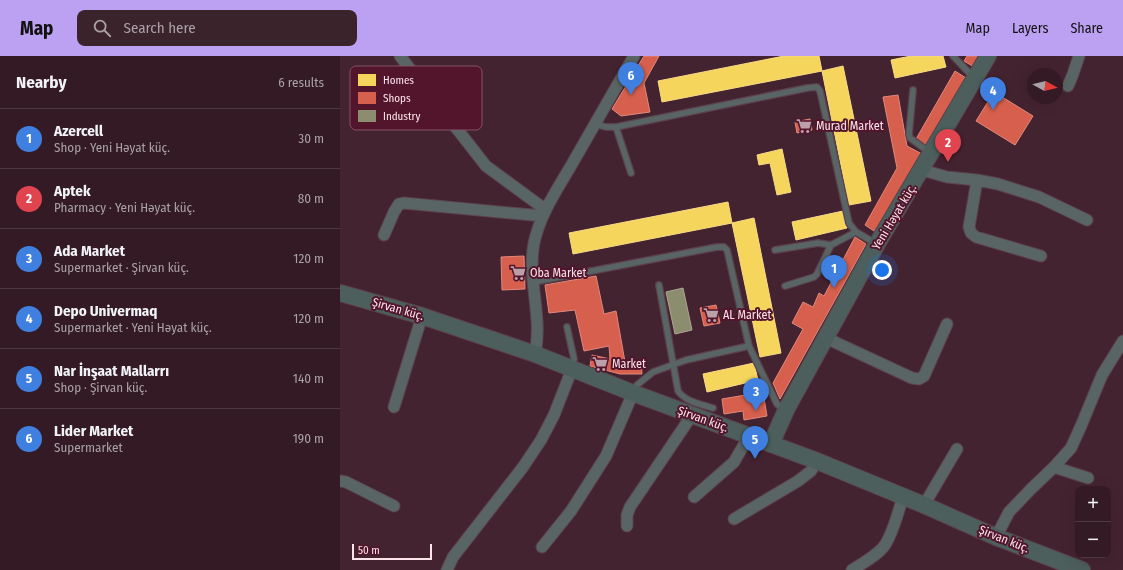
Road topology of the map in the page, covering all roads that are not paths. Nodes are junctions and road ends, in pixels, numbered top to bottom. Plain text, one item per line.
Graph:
1 (400, 56) edge
2 (634, 56) edge
3 (953, 56) edge
4 (988, 56) edge
5 (1079, 56) edge
6 (408, 66) edge
7 (974, 78) junction
8 (1068, 86) dead end
9 (913, 90) dead end
10 (595, 124) junction
11 (616, 127) junction
12 (458, 130) edge
13 (930, 154) junction
14 (922, 170) junction
15 (631, 173) dead end
16 (977, 180) junction
17 (545, 213) junction
18 (1086, 220) dead end
19 (856, 232) junction
20 (384, 235) dead end
21 (877, 244) junction
22 (831, 245) junction
23 (775, 250) dead end
24 (1041, 256) dead end
25 (534, 282) junction
26 (659, 285) dead end
27 (785, 286) dead end
28 (340, 293) edge
29 (422, 316) junction
30 (947, 324) dead end
31 (567, 327) dead end
32 (826, 338) junction
33 (1123, 341) edge
34 (749, 346) junction
35 (535, 354) junction
36 (673, 364) junction
37 (572, 369) junction
38 (633, 393) junction
39 (394, 407) dead end
40 (713, 408) dead end
41 (786, 410) junction
42 (692, 415) junction
43 (749, 436) junction
44 (771, 444) junction
45 (957, 449) dead end
46 (817, 461) junction
47 (1054, 467) junction
48 (1088, 478) dead end
49 (340, 481) edge
50 (694, 497) dead end
51 (903, 497) junction
52 (924, 505) junction
53 (394, 506) dead end
54 (734, 519) dead end
55 (628, 526) dead end
56 (996, 537) junction
57 (542, 547) dead end
58 (447, 570) edge
59 (852, 570) edge
60 (1082, 570) edge

1 - 6 street
2 - 10 street
3 - 7 lane
4 - 7 street, Yeni Həyat küç.
5 - 8 street
7 - 13 street, Yeni Həyat küç.
9 - 13 lane
10 - 11 lane
10 - 17 street
11 - 15 lane
11 - 19 lane
12 - 17 street
13 - 14 street, Yeni Həyat küç.
14 - 16 street
14 - 21 street, Yeni Həyat küç.
16 - 18 street
16 - 24 street
17 - 20 street
17 - 25 street
19 - 21 lane
19 - 22 lane
21 - 32 street, Yeni Həyat küç.
22 - 23 lane
22 - 27 lane
25 - 34 lane
25 - 35 street
26 - 36 lane
28 - 29 street, Şirvan küç.
29 - 35 street, Şirvan küç.
29 - 39 street
30 - 32 street
31 - 37 lane
32 - 41 street, Yeni Həyat küç.
33 - 47 street
34 - 36 lane
34 - 41 lane
35 - 37 street, Şirvan küç.
36 - 38 lane
36 - 40 lane
37 - 38 street, Şirvan küç.
37 - 58 street
38 - 42 street, Şirvan küç.
38 - 57 street
41 - 44 street, Yeni Həyat küç.
42 - 43 street, Şirvan küç.
42 - 55 street
43 - 44 street, Şirvan küç.
43 - 50 street
44 - 46 street, Şirvan küç.
45 - 52 street
46 - 51 street, Şirvan küç.
46 - 54 street
47 - 48 street
47 - 56 street
49 - 53 street
51 - 52 street, Şirvan küç.
51 - 59 street
52 - 56 street, Şirvan küç.
56 - 60 street, Şirvan küç.

